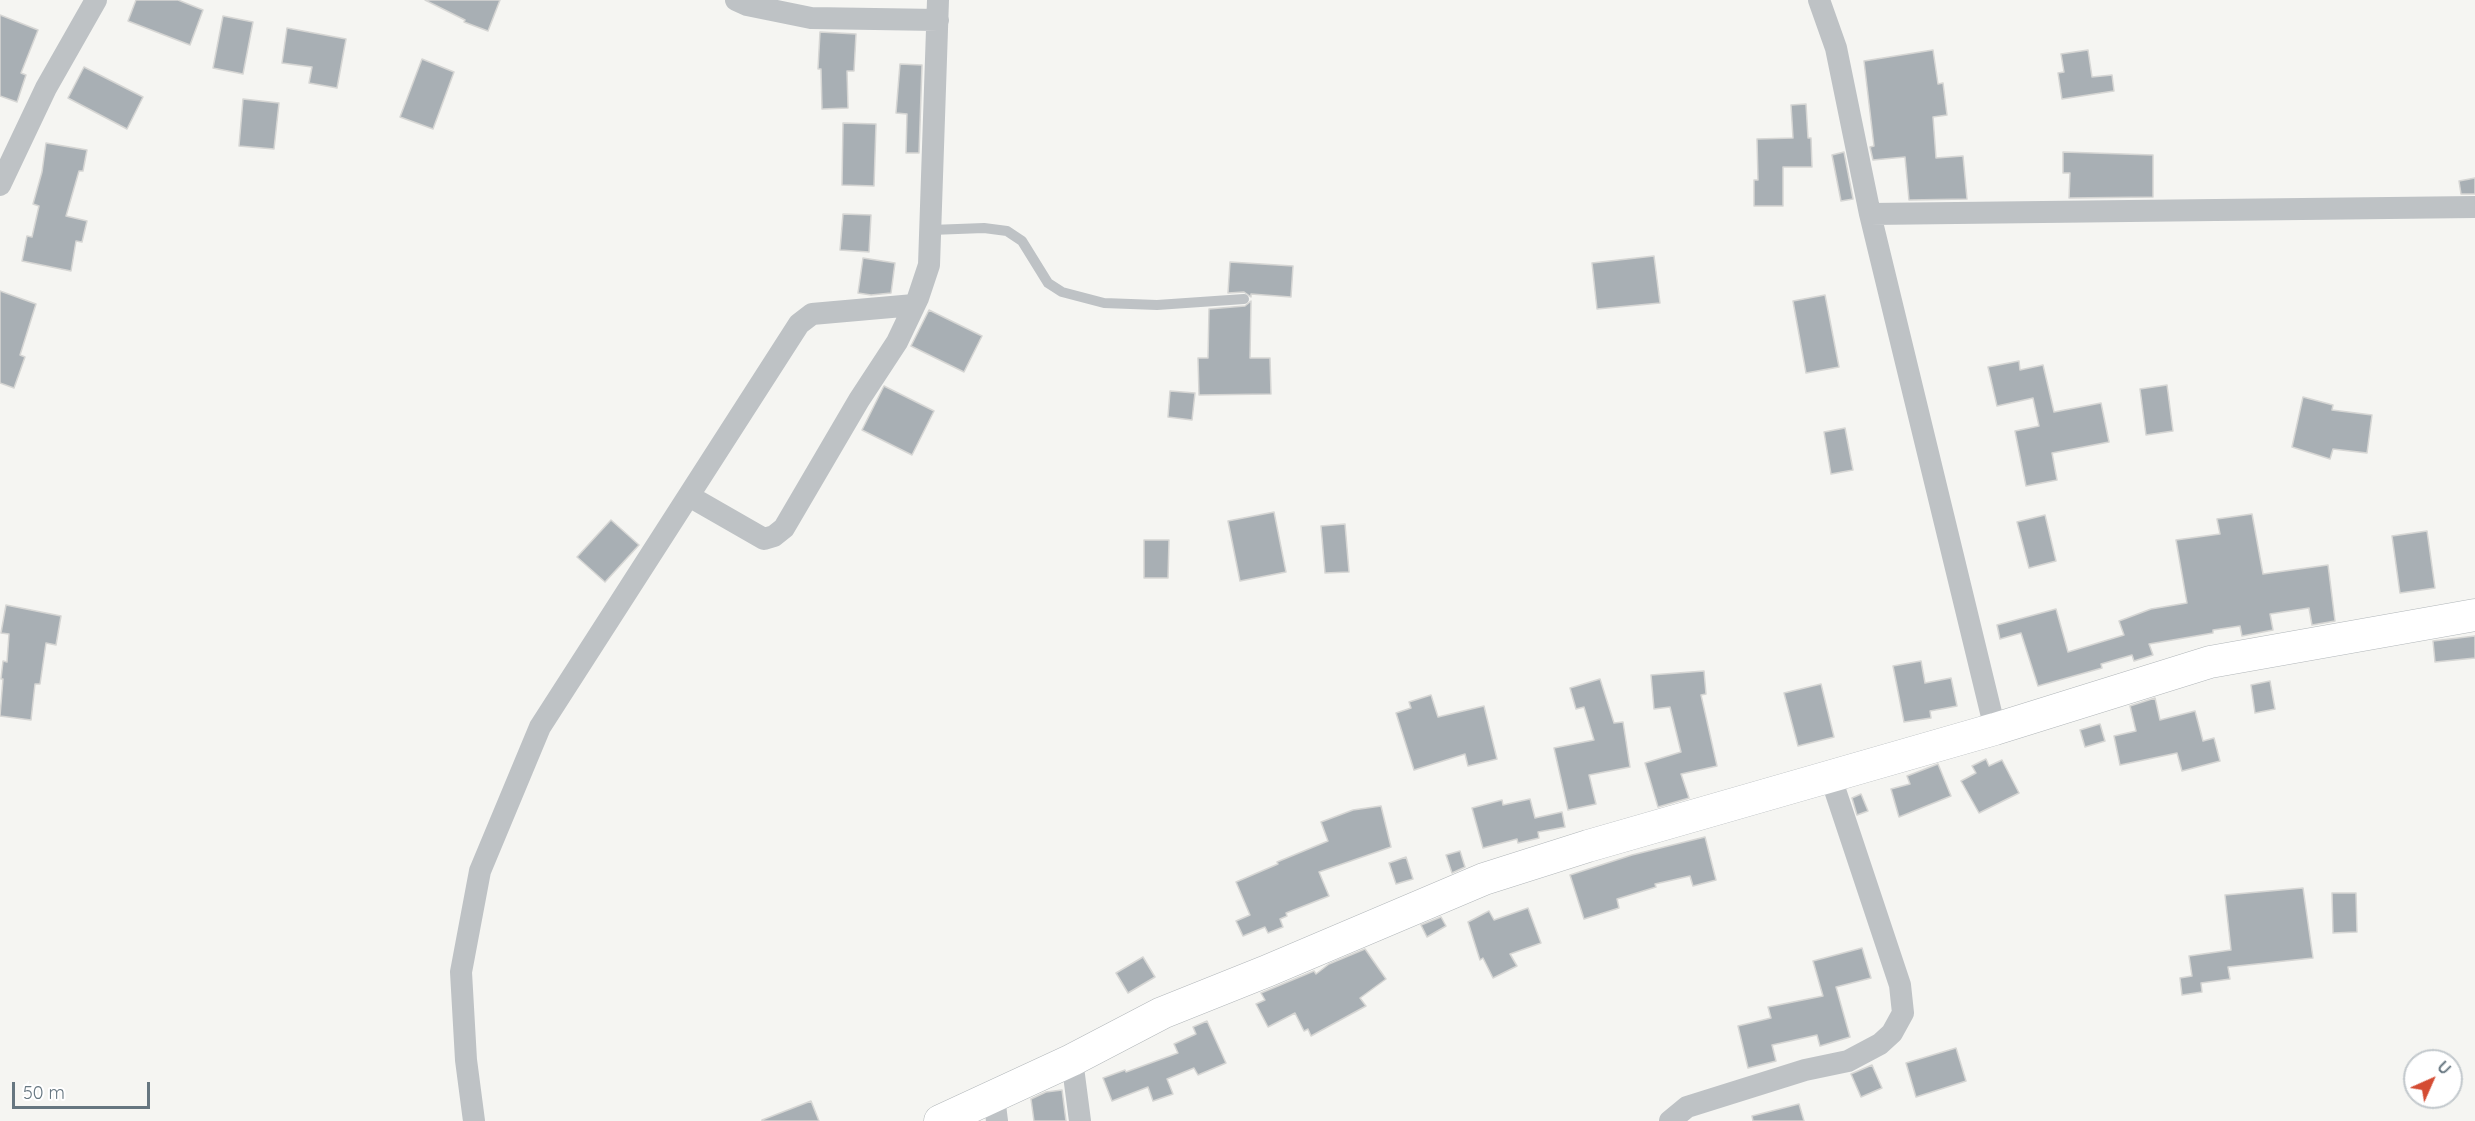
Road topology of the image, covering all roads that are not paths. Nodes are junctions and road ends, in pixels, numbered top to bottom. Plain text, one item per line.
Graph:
1 (96, 0) edge
2 (736, 0) edge
3 (1819, 0) edge
4 (938, 10) edge
5 (0, 185) edge
6 (2475, 207) edge
7 (1870, 214) junction
8 (931, 230) junction
9 (1244, 298) dead end
10 (914, 305) junction
11 (689, 496) junction
12 (2475, 615) edge
13 (1995, 729) junction
14 (1831, 778) junction
15 (1072, 1060) junction
16 (996, 1109) edge
17 (474, 1121) edge
18 (940, 1121) edge
19 (1080, 1121) edge
20 (1670, 1121) edge

1 - 5 street
2 - 4 street
3 - 7 street
4 - 8 street
6 - 7 street
7 - 13 street
8 - 9 lane
8 - 10 street
10 - 11 street
10 - 11 street
11 - 17 street
12 - 13 street
13 - 14 street
14 - 15 street
14 - 20 street
15 - 16 street
15 - 19 street
16 - 18 street

